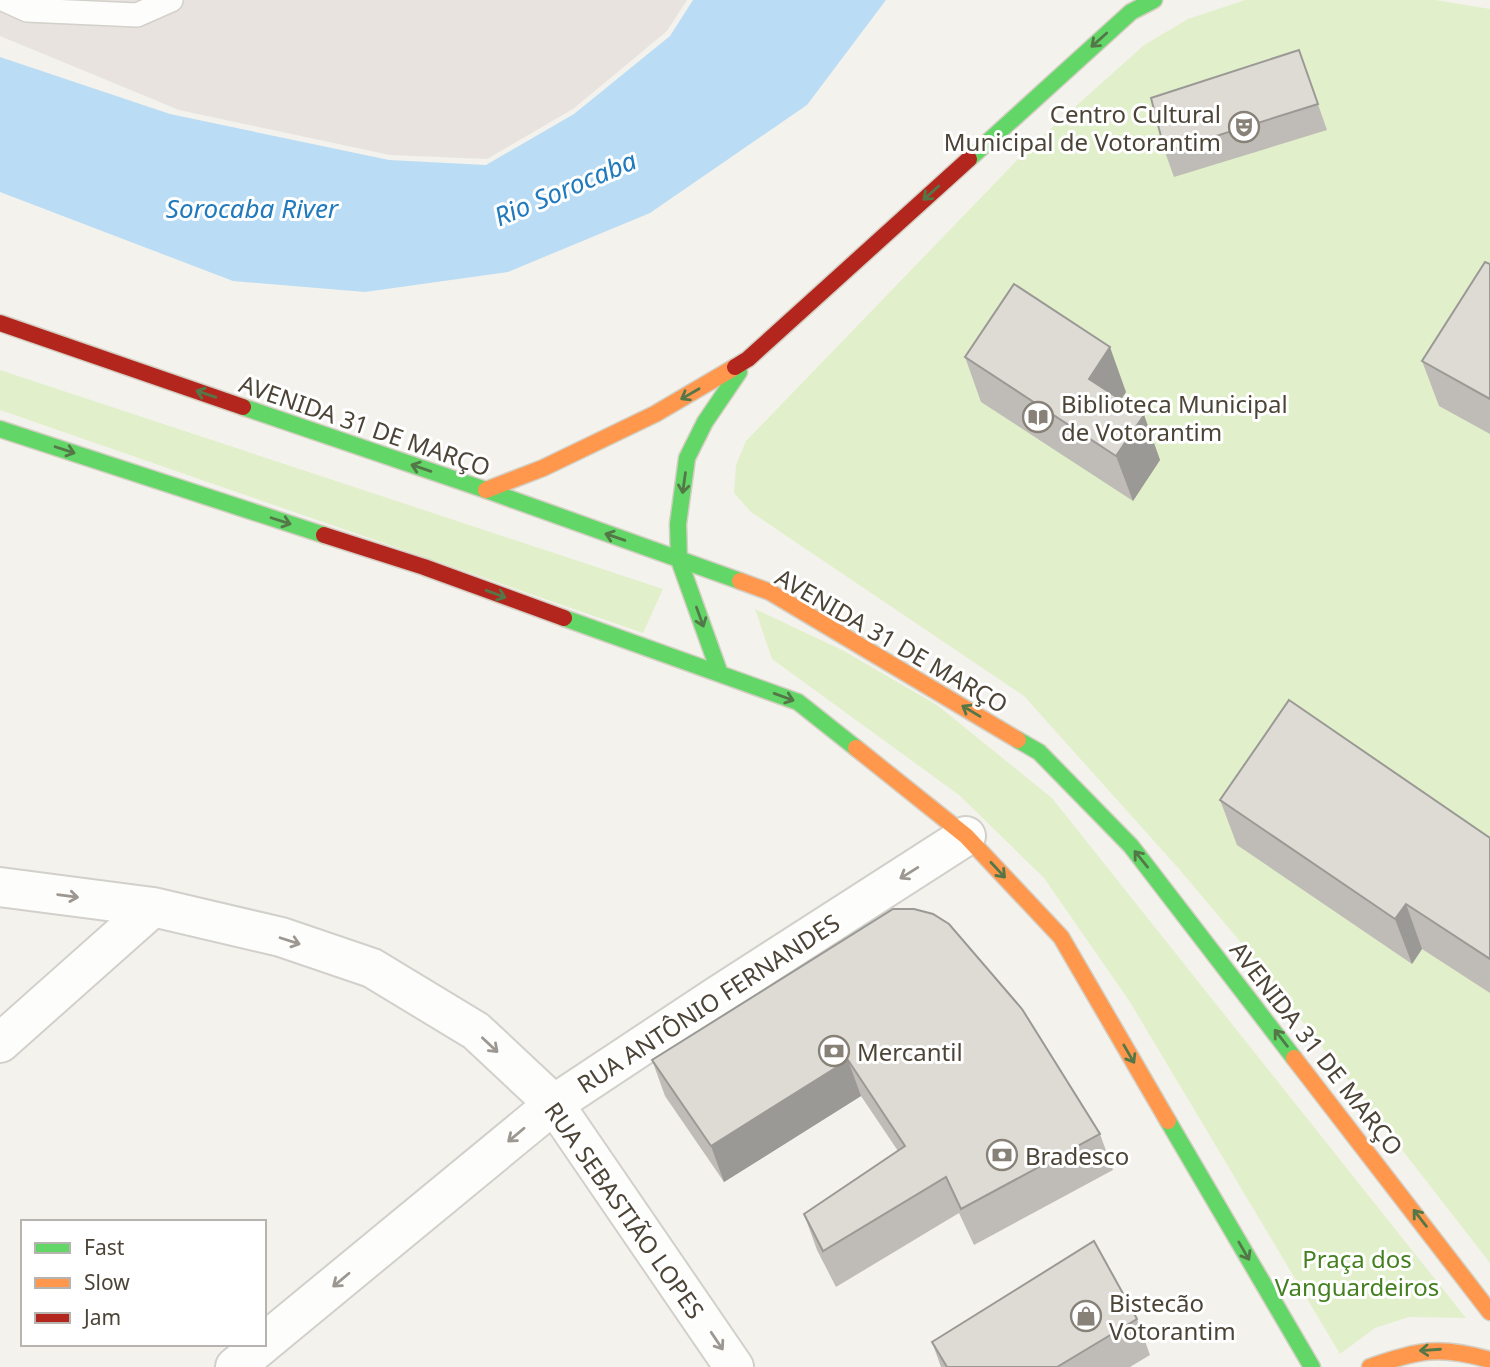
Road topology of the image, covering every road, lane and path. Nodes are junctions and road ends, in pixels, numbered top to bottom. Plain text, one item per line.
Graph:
1 (5, 0) edge
2 (171, 0) edge
3 (1154, 0) edge
4 (0, 323) edge
5 (748, 359) junction
6 (0, 429) edge
7 (486, 490) junction
8 (679, 560) junction
9 (720, 674) junction
10 (966, 836) junction
11 (0, 887) edge
12 (153, 907) junction
13 (0, 1043) edge
14 (554, 1104) junction
15 (1490, 1312) edge
16 (266, 1342) edge
17 (261, 1346) edge
18 (1490, 1360) edge
19 (235, 1367) edge
20 (734, 1367) edge
21 (1312, 1367) edge
22 (1370, 1367) edge

1 - 2 lane
3 -> 5 main road
7 -> 4 main road, AVENIDA 31 DE MARÇO
5 -> 7 main road
5 -> 8 main road
6 -> 9 main road
8 -> 7 main road, AVENIDA 31 DE MARÇO
8 -> 9 main road
15 -> 8 main road, AVENIDA 31 DE MARÇO
9 -> 10 main road
10 -> 14 street, RUA ANTÔNIO FERNANDES
10 -> 21 main road
11 -> 12 street, RUA SEBASTIÃO LOPES
12 - 13 street
12 -> 14 street, RUA SEBASTIÃO LOPES
14 -> 16 street, RUA ANTÔNIO FERNANDES
14 -> 20 street, RUA SEBASTIÃO LOPES
17 - 19 street, RUA ANTÔNIO FERNANDES
18 -> 22 main road

